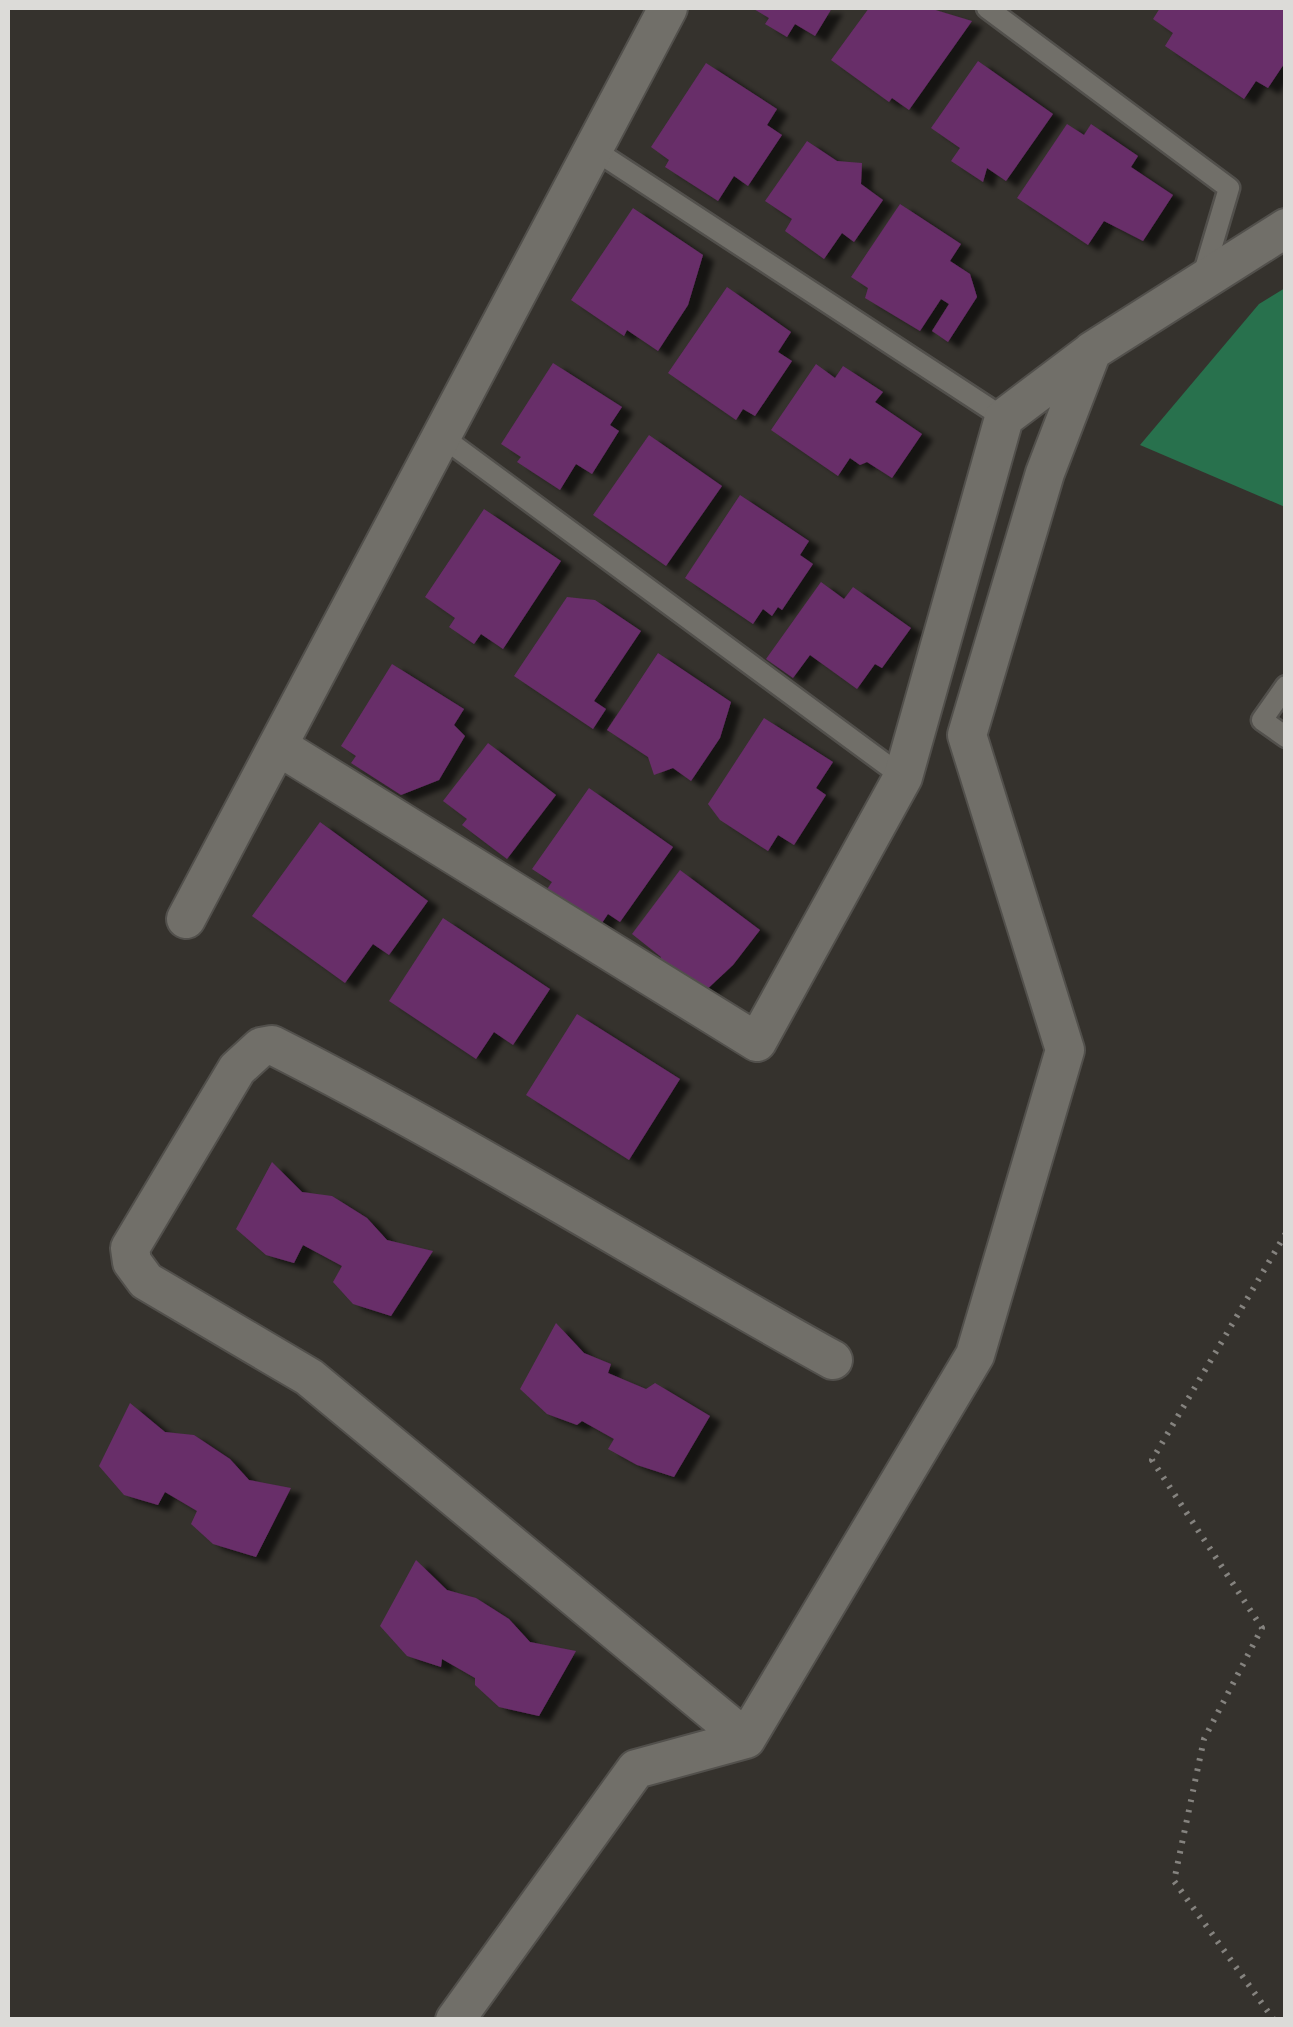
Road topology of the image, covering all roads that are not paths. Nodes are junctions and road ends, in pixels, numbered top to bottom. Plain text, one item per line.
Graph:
1 (668, 8) edge
2 (987, 8) edge
3 (593, 149) junction
4 (1286, 228) edge
5 (1202, 281) junction
6 (1092, 351) junction
7 (1004, 418) junction
8 (442, 436) junction
9 (1286, 686) edge
10 (1286, 737) edge
11 (278, 746) junction
12 (903, 776) junction
13 (186, 919) dead end
14 (833, 1360) dead end
15 (746, 1739) junction
16 (455, 2020) edge

1 - 3 street
2 - 5 lane
3 - 7 lane
3 - 8 street
4 - 5 street
5 - 6 street
6 - 7 street
6 - 15 street
7 - 12 street
8 - 11 street
8 - 12 lane
9 - 10 lane
11 - 12 street
11 - 13 street
14 - 15 street
15 - 16 street

